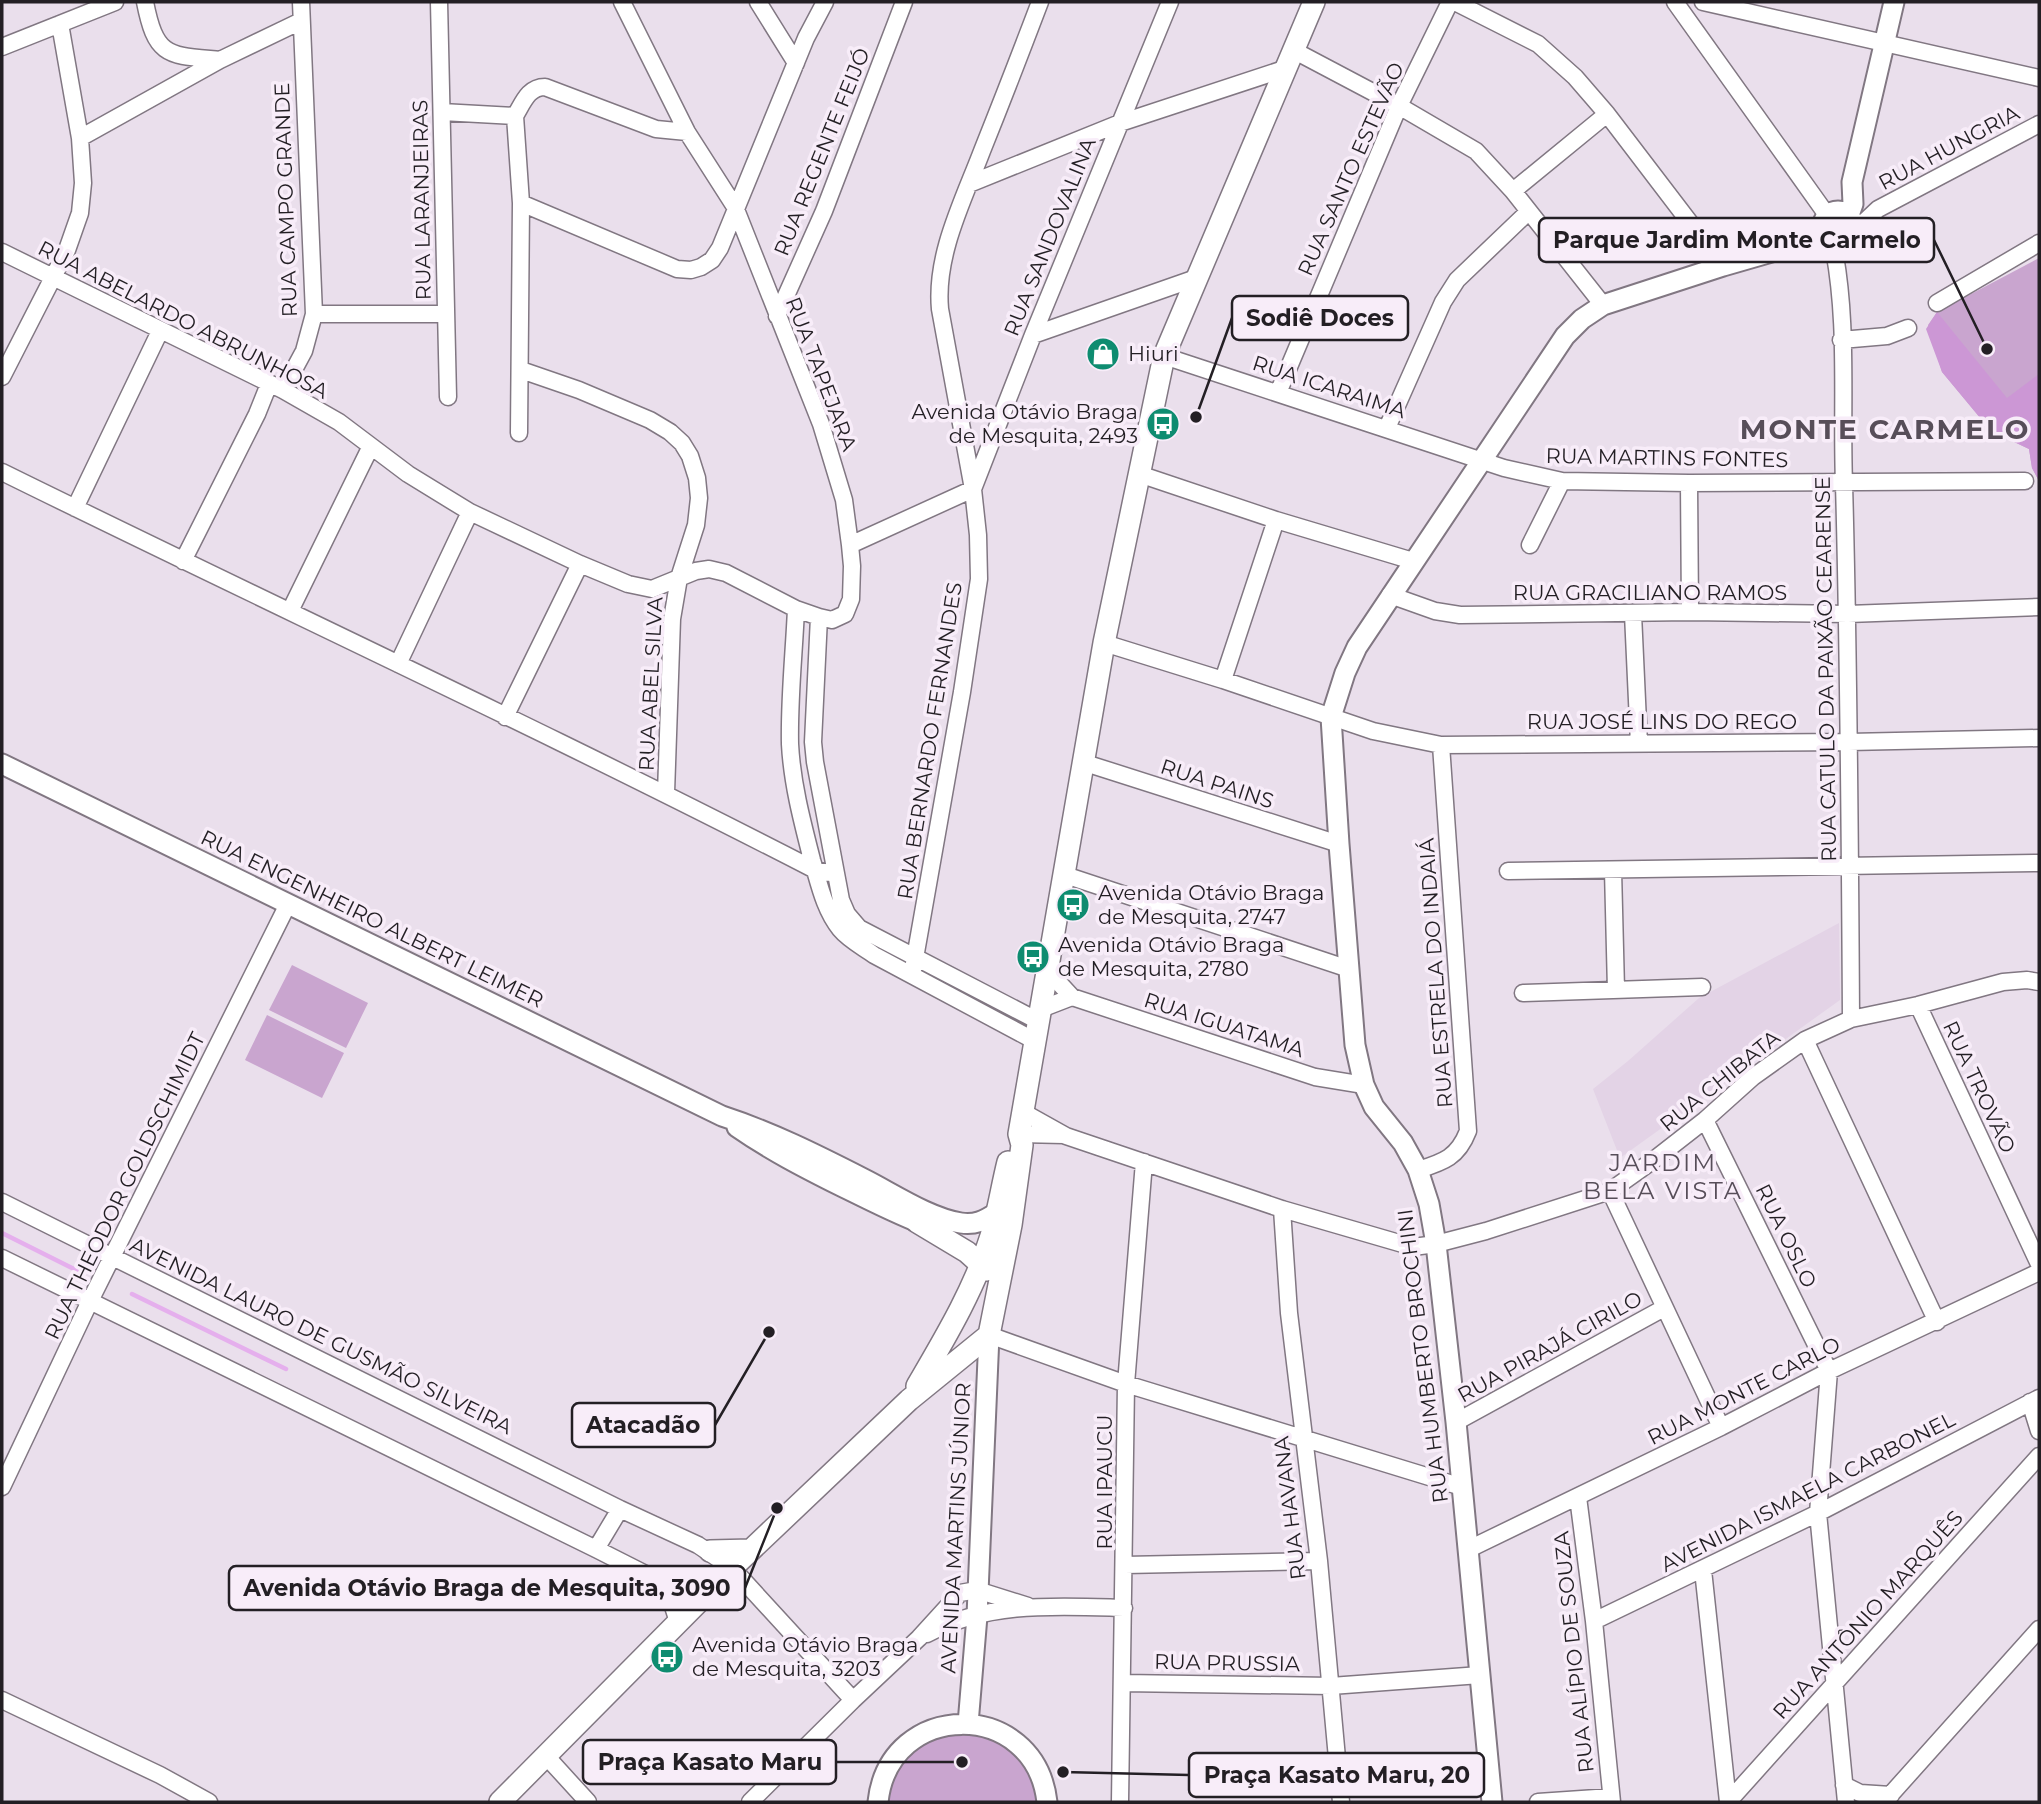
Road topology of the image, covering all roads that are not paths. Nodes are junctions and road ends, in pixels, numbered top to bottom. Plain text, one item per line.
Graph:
1 (115, 2) edge
2 (145, 2) edge
3 (301, 2) edge
4 (439, 2) edge
5 (622, 2) edge
6 (758, 2) edge
7 (825, 2) edge
8 (904, 2) edge
9 (1040, 2) edge
10 (1170, 2) edge
11 (1314, 2) edge
12 (1450, 2) edge
13 (1455, 2) edge
14 (1675, 2) edge
15 (1703, 2) edge
16 (1894, 2) edge
17 (300, 21) junction
18 (60, 24) junction
19 (1885, 43) junction
20 (2, 47) edge
21 (1293, 50) junction
22 (220, 60) junction
23 (796, 64) junction
24 (1284, 69) junction
25 (2039, 78) edge
26 (1399, 106) junction
27 (442, 112) junction
28 (1607, 114) junction
29 (515, 116) junction
30 (1119, 123) junction
31 (2039, 124) edge
32 (687, 132) junction
33 (80, 138) junction
34 (969, 184) junction
35 (1513, 191) junction
36 (521, 203) junction
37 (735, 207) junction
38 (1528, 212) junction
39 (1832, 226) junction
40 (2039, 243) edge
41 (2, 252) edge
42 (1723, 266) junction
43 (53, 278) junction
44 (1196, 278) junction
45 (1937, 303) dead end
46 (1604, 305) junction
47 (314, 314) junction
48 (445, 314) junction
49 (776, 316) junction
50 (1908, 328) dead end
51 (160, 331) junction
52 (1033, 334) junction
53 (1842, 340) junction
54 (1164, 356) junction
55 (521, 370) junction
56 (2, 377) edge
57 (276, 387) junction
58 (1278, 393) junction
59 (448, 397) dead end
60 (1387, 428) junction
61 (519, 433) dead end
62 (371, 446) junction
63 (1480, 460) junction
64 (2, 472) edge
65 (1139, 474) junction
66 (1562, 481) junction
67 (1844, 481) junction
68 (2025, 481) dead end
69 (1689, 483) junction
70 (972, 489) junction
71 (75, 508) junction
72 (470, 512) junction
73 (1276, 520) junction
74 (850, 545) junction
75 (1530, 545) dead end
76 (183, 561) junction
77 (1413, 561) junction
78 (580, 564) junction
79 (679, 578) junction
80 (1390, 595) junction
81 (2039, 607) edge
82 (796, 609) junction
83 (290, 611) junction
84 (1690, 612) junction
85 (1633, 614) junction
86 (1848, 614) junction
87 (819, 617) junction
88 (1104, 643) junction
89 (398, 664) junction
90 (1223, 680) junction
91 (505, 717) junction
92 (1331, 717) junction
93 (2039, 738) edge
94 (1849, 742) junction
95 (1639, 744) junction
96 (1441, 745) junction
97 (1082, 762) junction
98 (2, 764) edge
99 (666, 793) junction
100 (1339, 844) junction
101 (2039, 863) edge
102 (1850, 867) junction
103 (815, 870) junction
104 (1613, 870) junction
105 (1508, 871) dead end
106 (835, 874) junction
107 (1065, 875) junction
108 (288, 904) junction
109 (915, 958) junction
110 (1349, 969) junction
111 (1048, 971) junction
112 (912, 975) junction
113 (2039, 982) edge
114 (1702, 988) dead end
115 (1616, 990) junction
116 (1523, 993) dead end
117 (1072, 997) junction
118 (1918, 1005) junction
119 (1851, 1019) junction
120 (1038, 1024) junction
121 (1805, 1040) junction
122 (1364, 1085) junction
123 (1023, 1112) junction
124 (722, 1116) junction
125 (1705, 1120) junction
126 (1019, 1134) junction
127 (1066, 1136) junction
128 (1143, 1162) junction
129 (1418, 1170) junction
130 (1610, 1191) junction
131 (2, 1202) edge
132 (1282, 1209) junction
133 (1003, 1219) junction
134 (916, 1222) junction
135 (991, 1234) junction
136 (1436, 1244) junction
137 (113, 1256) junction
138 (2, 1258) edge
139 (2039, 1264) edge
140 (984, 1267) junction
141 (2039, 1272) edge
142 (90, 1301) junction
143 (1664, 1308) junction
144 (1937, 1322) junction
145 (989, 1335) junction
146 (1829, 1371) junction
147 (1126, 1384) junction
148 (909, 1400) junction
149 (2035, 1400) edge
150 (1456, 1422) junction
151 (1721, 1427) junction
152 (2039, 1431) edge
153 (1303, 1440) junction
154 (2039, 1456) edge
155 (1462, 1487) junction
156 (2, 1488) edge
157 (1578, 1497) junction
158 (620, 1509) junction
159 (1818, 1513) junction
160 (596, 1549) junction
161 (1469, 1549) junction
162 (751, 1550) junction
163 (710, 1551) junction
164 (1318, 1561) junction
165 (1125, 1564) junction
166 (732, 1569) junction
167 (1703, 1570) junction
168 (669, 1586) junction
169 (977, 1590) junction
170 (697, 1603) junction
171 (1028, 1606) junction
172 (1124, 1608) junction
173 (976, 1616) junction
174 (680, 1620) junction
175 (1594, 1621) junction
176 (2039, 1629) edge
177 (919, 1638) junction
178 (1480, 1675) junction
179 (1123, 1683) junction
180 (1833, 1684) junction
181 (1331, 1686) junction
182 (2, 1700) edge
183 (853, 1700) junction
184 (968, 1724) junction
185 (545, 1756) junction
186 (1844, 1785) junction
187 (1887, 1799) edge
188 (1611, 1800) edge
189 (209, 1802) edge
190 (500, 1802) edge
191 (588, 1802) edge
192 (750, 1802) edge
193 (878, 1802) edge
194 (1048, 1802) edge
195 (1120, 1802) edge
196 (1341, 1802) edge
197 (1492, 1802) edge
198 (1538, 1802) edge
199 (1728, 1802) edge
200 (1846, 1802) edge

1 - 18 street
2 - 22 street
3 - 17 street, RUA CAMPO GRANDE
4 - 27 street, RUA LARANJEIRAS
5 - 32 street, RUA TAPEJARA
6 - 23 street
7 - 23 street
8 - 49 street, RUA REGENTE FEIJÓ
9 - 34 street, RUA BERNARDO FERNANDES
10 - 30 street, RUA SANDOVALINA
11 - 21 main road
12 - 26 street, RUA SANTO ESTEVÃO
13 - 28 street
14 - 39 street
15 - 19 street
16 - 19 street
17 - 22 street
17 - 47 street, RUA CAMPO GRANDE
18 - 20 street
18 - 33 street
19 - 25 street
19 - 39 street
21 - 24 main road
21 - 26 street
22 - 33 street
23 - 37 street
24 - 30 street
24 - 44 main road
26 - 35 street
26 - 58 street, RUA SANTO ESTEVÃO
27 - 29 street
27 - 48 street, RUA LARANJEIRAS
28 - 35 street
28 - 42 street
29 - 32 street
29 - 36 street
30 - 34 street
30 - 52 street, RUA SANDOVALINA
31 - 39 street, RUA HUNGRIA
32 - 37 street, RUA TAPEJARA
33 - 43 street
34 - 70 street, RUA BERNARDO FERNANDES
35 - 38 street
36 - 37 street
36 - 55 street
37 - 49 street, RUA TAPEJARA
38 - 46 street
38 - 60 street
39 - 42 street, RUA HUMBERTO BROCHINI
39 - 53 street, RUA CATULO DA PAIXÃO CEARENSE
40 - 45 street
41 - 43 street, RUA ABELARDO ABRUNHOSA
42 - 46 street, RUA HUMBERTO BROCHINI
43 - 51 street, RUA ABELARDO ABRUNHOSA
43 - 56 street
44 - 52 street
44 - 54 main road
46 - 63 street, RUA HUMBERTO BROCHINI
47 - 48 street
47 - 57 street, RUA CAMPO GRANDE
48 - 59 street, RUA LARANJEIRAS
49 - 74 street, RUA TAPEJARA
50 - 53 street
51 - 57 street, RUA ABELARDO ABRUNHOSA
51 - 71 street
52 - 70 street, RUA SANDOVALINA
53 - 67 street, RUA CATULO DA PAIXÃO CEARENSE
54 - 58 street, RUA ICARAIMA
54 - 65 main road
55 - 61 street
55 - 79 street, RUA ABEL SILVA
57 - 62 street, RUA ABELARDO ABRUNHOSA
57 - 76 street, RUA CAMPO GRANDE
58 - 60 street, RUA ICARAIMA
60 - 63 street, RUA ICARAIMA
62 - 72 street, RUA ABELARDO ABRUNHOSA
62 - 83 street
63 - 66 street, RUA MARTINS FONTES
63 - 77 street, RUA HUMBERTO BROCHINI
64 - 71 street
65 - 73 street
65 - 88 main road
66 - 69 street, RUA MARTINS FONTES
66 - 75 street
67 - 68 street, RUA MARTINS FONTES
67 - 69 street, RUA MARTINS FONTES
67 - 86 street, RUA CATULO DA PAIXÃO CEARENSE
69 - 84 street
70 - 74 street
70 - 109 street, RUA BERNARDO FERNANDES
71 - 76 street
72 - 78 street, RUA ABELARDO ABRUNHOSA
72 - 89 street
73 - 77 street
73 - 90 street
74 - 87 street, RUA TAPEJARA
76 - 83 street
77 - 80 street, RUA HUMBERTO BROCHINI
78 - 79 street, RUA ABELARDO ABRUNHOSA
78 - 91 street
79 - 82 street, RUA ABELARDO ABRUNHOSA
79 - 99 street, RUA ABEL SILVA
80 - 85 street, RUA GRACILIANO RAMOS
80 - 92 street, RUA HUMBERTO BROCHINI
81 - 86 street, RUA GRACILIANO RAMOS
82 - 87 street, RUA ABELARDO ABRUNHOSA
82 - 103 street
83 - 89 street
84 - 85 street, RUA GRACILIANO RAMOS
84 - 86 street, RUA GRACILIANO RAMOS
85 - 95 street
86 - 94 street, RUA CATULO DA PAIXÃO CEARENSE
87 - 106 street
88 - 90 street, RUA JOSÉ LINS DO REGO
88 - 97 main road
89 - 91 street
90 - 92 street, RUA JOSÉ LINS DO REGO
91 - 99 street
92 - 96 street, RUA JOSÉ LINS DO REGO
92 - 100 street, RUA HUMBERTO BROCHINI
93 - 94 street, RUA JOSÉ LINS DO REGO
94 - 95 street, RUA JOSÉ LINS DO REGO
94 - 102 street, RUA CATULO DA PAIXÃO CEARENSE
95 - 96 street, RUA JOSÉ LINS DO REGO
96 - 129 street, RUA ESTRELA DO INDAIÁ
97 - 100 street, RUA PAINS
97 - 107 main road
98 - 108 street, RUA ENGENHEIRO ALBERT LEIMER
99 - 103 street
100 - 110 street, RUA HUMBERTO BROCHINI
101 - 102 street
102 - 104 street
102 - 119 street, RUA CATULO DA PAIXÃO CEARENSE
103 - 106 street
103 - 112 street
104 - 105 street
104 - 115 street
106 - 109 street
107 - 110 street
107 - 111 main road
108 - 124 street, RUA ENGENHEIRO ALBERT LEIMER
108 - 137 street, RUA THEODOR GOLDSCHIMIDT
109 - 112 street, RUA BERNARDO FERNANDES
109 - 120 street
110 - 122 street, RUA HUMBERTO BROCHINI
111 - 117 street, RUA IGUATAMA
111 - 120 main road
112 - 120 street
113 - 118 street, RUA CHIBATA
114 - 115 street
115 - 116 street
117 - 120 street
117 - 122 street, RUA IGUATAMA
118 - 119 street, RUA CHIBATA
118 - 139 street, RUA TROVÃO
119 - 121 street, RUA CHIBATA
120 - 123 main road
121 - 125 street, RUA CHIBATA
121 - 144 street
122 - 129 street, RUA HUMBERTO BROCHINI
123 - 126 main road
123 - 127 street
124 - 133 street, RUA ENGENHEIRO ALBERT LEIMER
124 - 134 street, RUA ENGENHEIRO ALBERT LEIMER
125 - 130 street, RUA CHIBATA
125 - 146 street, RUA OSLO
126 - 127 street
126 - 133 main road
127 - 128 street, RUA CHIBATA
128 - 132 street, RUA CHIBATA
128 - 147 street, RUA IPAUCU
129 - 136 street, RUA HUMBERTO BROCHINI
130 - 136 street, RUA CHIBATA
130 - 143 street
131 - 137 street, AVENIDA LAURO DE GUSMÃO SILVEIRA
132 - 136 street, RUA CHIBATA
132 - 153 street, RUA HAVANA
133 - 135 main road
133 - 145 main road
134 - 135 street, RUA ENGENHEIRO ALBERT LEIMER
134 - 140 main road
135 - 140 main road
136 - 150 street, RUA HUMBERTO BROCHINI
137 - 142 street, RUA THEODOR GOLDSCHIMIDT
137 - 158 street, AVENIDA LAURO DE GUSMÃO SILVEIRA
138 - 142 street
140 - 145 main road
140 - 148 main road
141 - 144 street, RUA MONTE CARLO
142 - 156 street, RUA THEODOR GOLDSCHIMIDT
142 - 160 street
143 - 150 street, RUA PIRAJÁ CIRILO
143 - 151 street
144 - 146 street, RUA MONTE CARLO
145 - 147 street
145 - 148 main road
145 - 169 street, AVENIDA MARTINS JÚNIOR
146 - 151 street, RUA MONTE CARLO
146 - 159 street
147 - 153 street
147 - 165 street, RUA IPAUCU
148 - 162 main road
149 - 152 street
149 - 159 street, AVENIDA ISMAELA CARBONEL
150 - 155 street, RUA HUMBERTO BROCHINI
151 - 157 street, RUA MONTE CARLO
153 - 155 street
153 - 164 street, RUA HAVANA
154 - 180 street, RUA ANTÔNIO MARQUÊS
155 - 161 street, RUA HUMBERTO BROCHINI
157 - 161 street, RUA MONTE CARLO
157 - 175 street, RUA ALÍPIO DE SOUZA
158 - 160 street
158 - 163 street, AVENIDA LAURO DE GUSMÃO SILVEIRA
159 - 167 street, AVENIDA ISMAELA CARBONEL
159 - 180 street
160 - 168 street
161 - 178 street, RUA HUMBERTO BROCHINI
162 - 163 main road
162 - 166 main road
163 - 166 street, AVENIDA LAURO DE GUSMÃO SILVEIRA
164 - 165 street
164 - 181 street, RUA HAVANA
165 - 172 street, RUA IPAUCU
166 - 170 main road
166 - 183 street, AVENIDA LAURO DE GUSMÃO SILVEIRA
167 - 175 street, AVENIDA ISMAELA CARBONEL
167 - 199 street
168 - 170 street
168 - 174 main road
169 - 171 street
169 - 173 street, AVENIDA MARTINS JÚNIOR
169 - 177 street
170 - 174 main road
171 - 172 street
171 - 173 street
172 - 179 street, RUA IPAUCU
173 - 177 street
173 - 184 street, AVENIDA MARTINS JÚNIOR
174 - 185 main road
175 - 188 street, RUA ALÍPIO DE SOUZA
176 - 187 street
177 - 183 street
178 - 181 street, RUA PRUSSIA
178 - 197 street, RUA HUMBERTO BROCHINI
179 - 181 street, RUA PRUSSIA
179 - 195 street, RUA IPAUCU
180 - 186 street
180 - 199 street, RUA ANTÔNIO MARQUÊS
181 - 196 street, RUA HAVANA
182 - 189 street
183 - 192 street
184 - 193 street
184 - 194 street
185 - 190 main road
185 - 191 street
186 - 187 street
186 - 200 street
188 - 198 street

